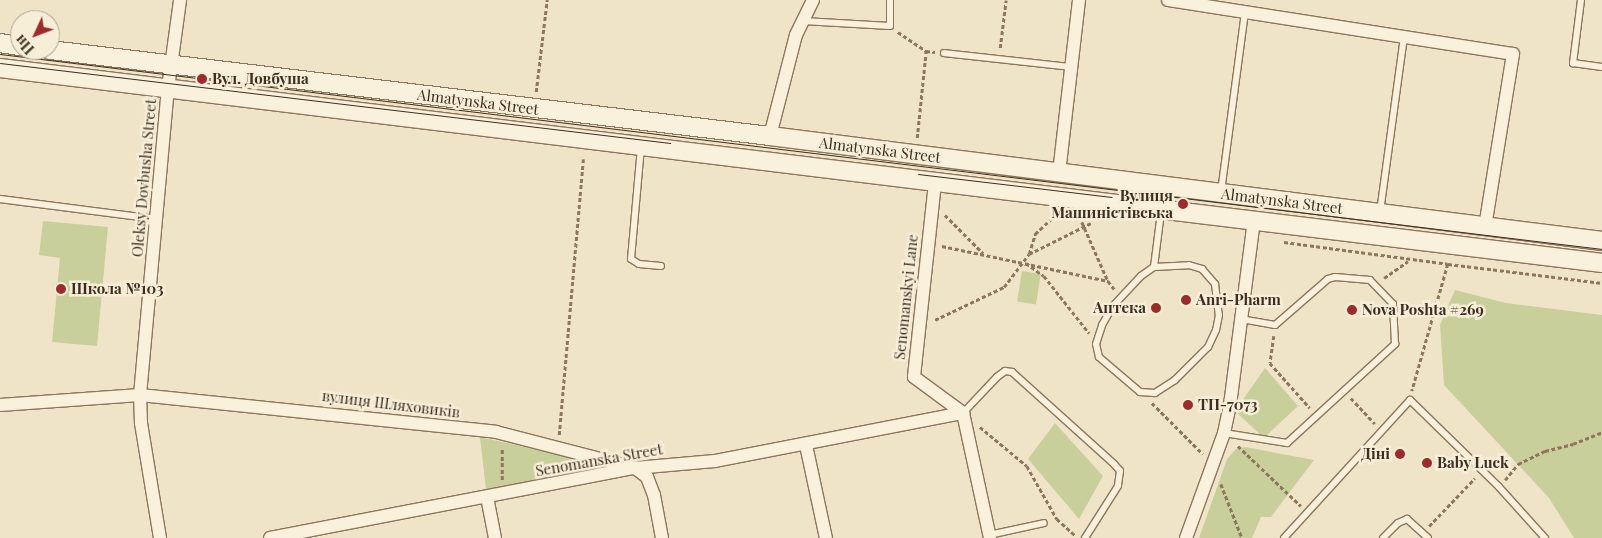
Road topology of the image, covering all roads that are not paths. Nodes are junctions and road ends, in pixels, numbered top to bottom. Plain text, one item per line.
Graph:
1 (180, 0) edge
2 (813, 0) edge
3 (890, 0) edge
4 (1079, 0) edge
5 (1168, 0) edge
6 (1582, 0) edge
7 (1245, 12) junction
8 (803, 21) junction
9 (1404, 37) junction
10 (60, 51) edge
11 (944, 53) road end
12 (171, 66) junction
13 (0, 68) edge
14 (1071, 68) junction
15 (1602, 68) edge
16 (168, 88) junction
17 (770, 136) junction
18 (641, 146) junction
19 (1059, 173) junction
20 (936, 183) junction
21 (1221, 193) junction
22 (0, 199) edge
23 (1162, 209) junction
24 (1380, 214) junction
25 (158, 219) junction
26 (1254, 219) junction
27 (1485, 226) junction
28 (1602, 241) edge
29 (1602, 263) edge
30 (660, 266) dead end
31 (1154, 268) junction
32 (1242, 319) junction
33 (140, 395) junction
34 (0, 405) edge
35 (963, 413) junction
36 (1224, 433) junction
37 (806, 445) junction
38 (635, 468) junction
39 (492, 496) junction
40 (1044, 522) dead end
41 (333, 532) edge
42 (989, 536) edge
43 (160, 538) edge
44 (270, 538) edge
45 (495, 538) edge
46 (662, 538) edge
47 (826, 538) edge
48 (1085, 538) edge
49 (1186, 538) edge
50 (1284, 538) edge
51 (1383, 538) edge
52 (1428, 538) edge
53 (1545, 538) edge

1 - 12 street, Oleksy Dovbusha Street
2 - 8 street
3 - 8 lane
4 - 14 street
5 - 7 street
6 - 15 lane
7 - 9 street
7 - 21 lane
8 - 17 street
9 - 24 lane
9 - 27 street
10 - 12 street, Almatynska Street
11 - 14 lane
12 - 16 street, Oleksy Dovbusha Street
12 - 17 street, Almatynska Street
13 - 16 street, Almatynska Street
14 - 19 street
16 - 18 street, Almatynska Street
16 - 25 street, Oleksy Dovbusha Street
17 - 19 street, Almatynska Street
18 - 20 street, Almatynska Street
18 - 30 lane
19 - 21 street, Almatynska Street
20 - 23 street, Almatynska Street
20 - 35 street, Senomanskyi Lane
21 - 24 street, Almatynska Street
22 - 25 lane
23 - 26 street, Almatynska Street
23 - 31 lane
24 - 27 street, Almatynska Street
25 - 33 street, Oleksy Dovbusha Street
26 - 29 street, Almatynska Street
26 - 32 street
27 - 28 street, Almatynska Street
31 - 31 lane
32 - 36 street
32 - 36 lane
33 - 34 street, вулиця Шляховиків
33 - 38 street, вулиця Шляховиків
33 - 43 street, Oleksy Dovbusha Street
35 - 37 street, Senomanska Street
35 - 42 street
35 - 48 lane
36 - 49 street
37 - 38 street, Senomanska Street
37 - 47 street
38 - 39 street, Senomanska Street
38 - 46 street
39 - 41 street, Senomanska Street
39 - 45 street
40 - 42 lane
41 - 44 street, Senomanska Street
50 - 53 lane
51 - 52 lane

